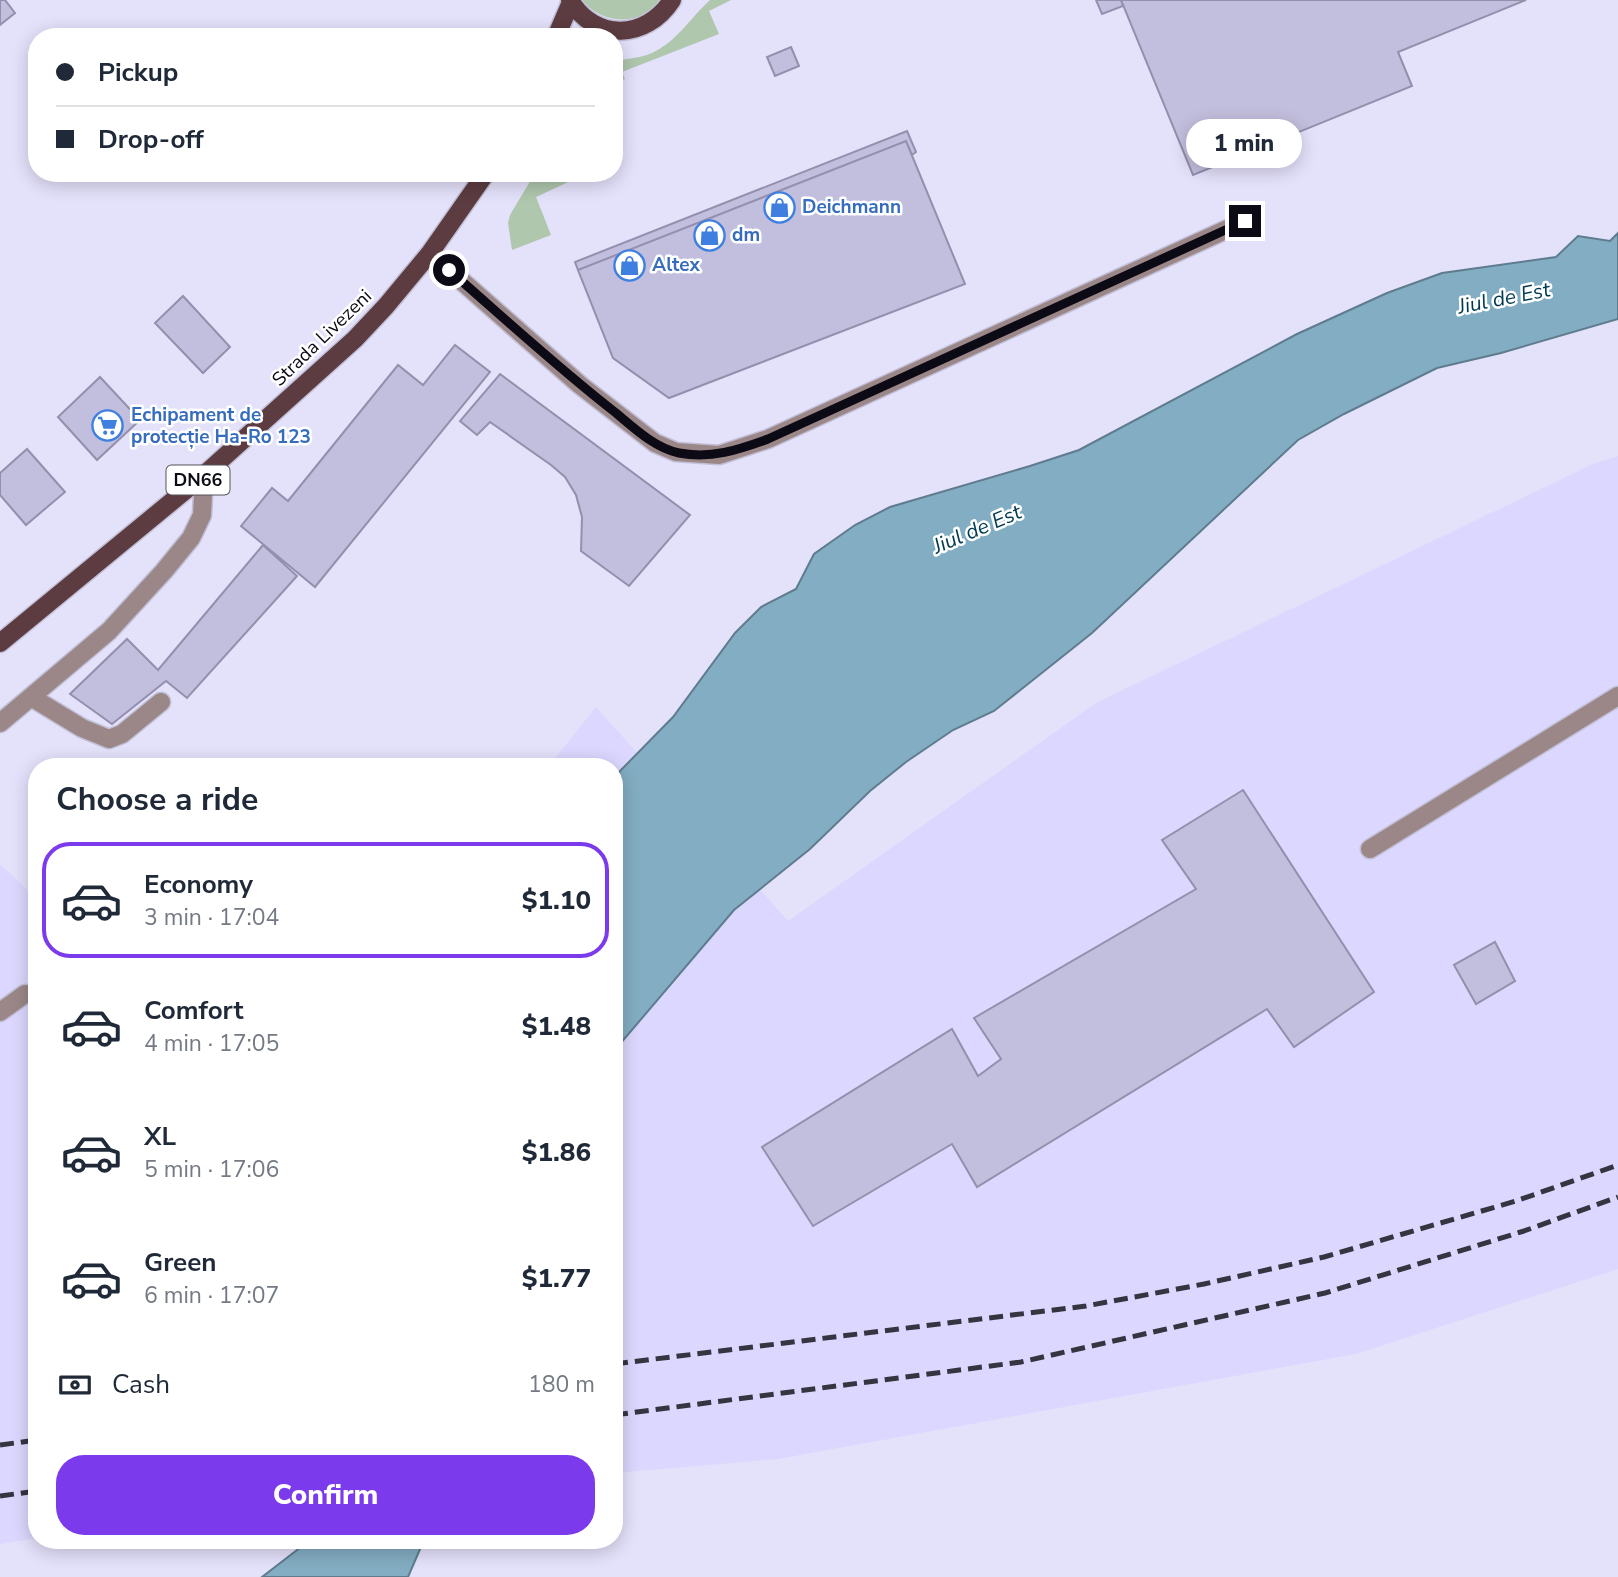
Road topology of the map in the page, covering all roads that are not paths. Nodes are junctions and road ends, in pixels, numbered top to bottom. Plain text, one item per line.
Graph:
1 (672, 0) edge
2 (570, 1) edge
3 (560, 28) edge
4 (598, 28) edge
5 (623, 31) edge
6 (480, 182) edge
7 (1245, 221) dead end
8 (430, 253) junction
9 (204, 475) junction
10 (0, 643) edge
11 (32, 696) junction
12 (1618, 696) edge
13 (161, 702) dead end
14 (0, 723) edge
15 (1370, 849) dead end
16 (25, 994) dead end
17 (0, 1012) edge

1 - 5 main road
2 - 3 main road
2 - 4 main road
6 - 8 main road, Strada Livezeni / DN66
7 - 8 lane
8 - 9 main road, Strada Livezeni / DN66
9 - 10 main road, Strada Livezeni / DN66
9 - 11 lane
11 - 13 lane
11 - 14 lane
12 - 15 lane
16 - 17 lane

